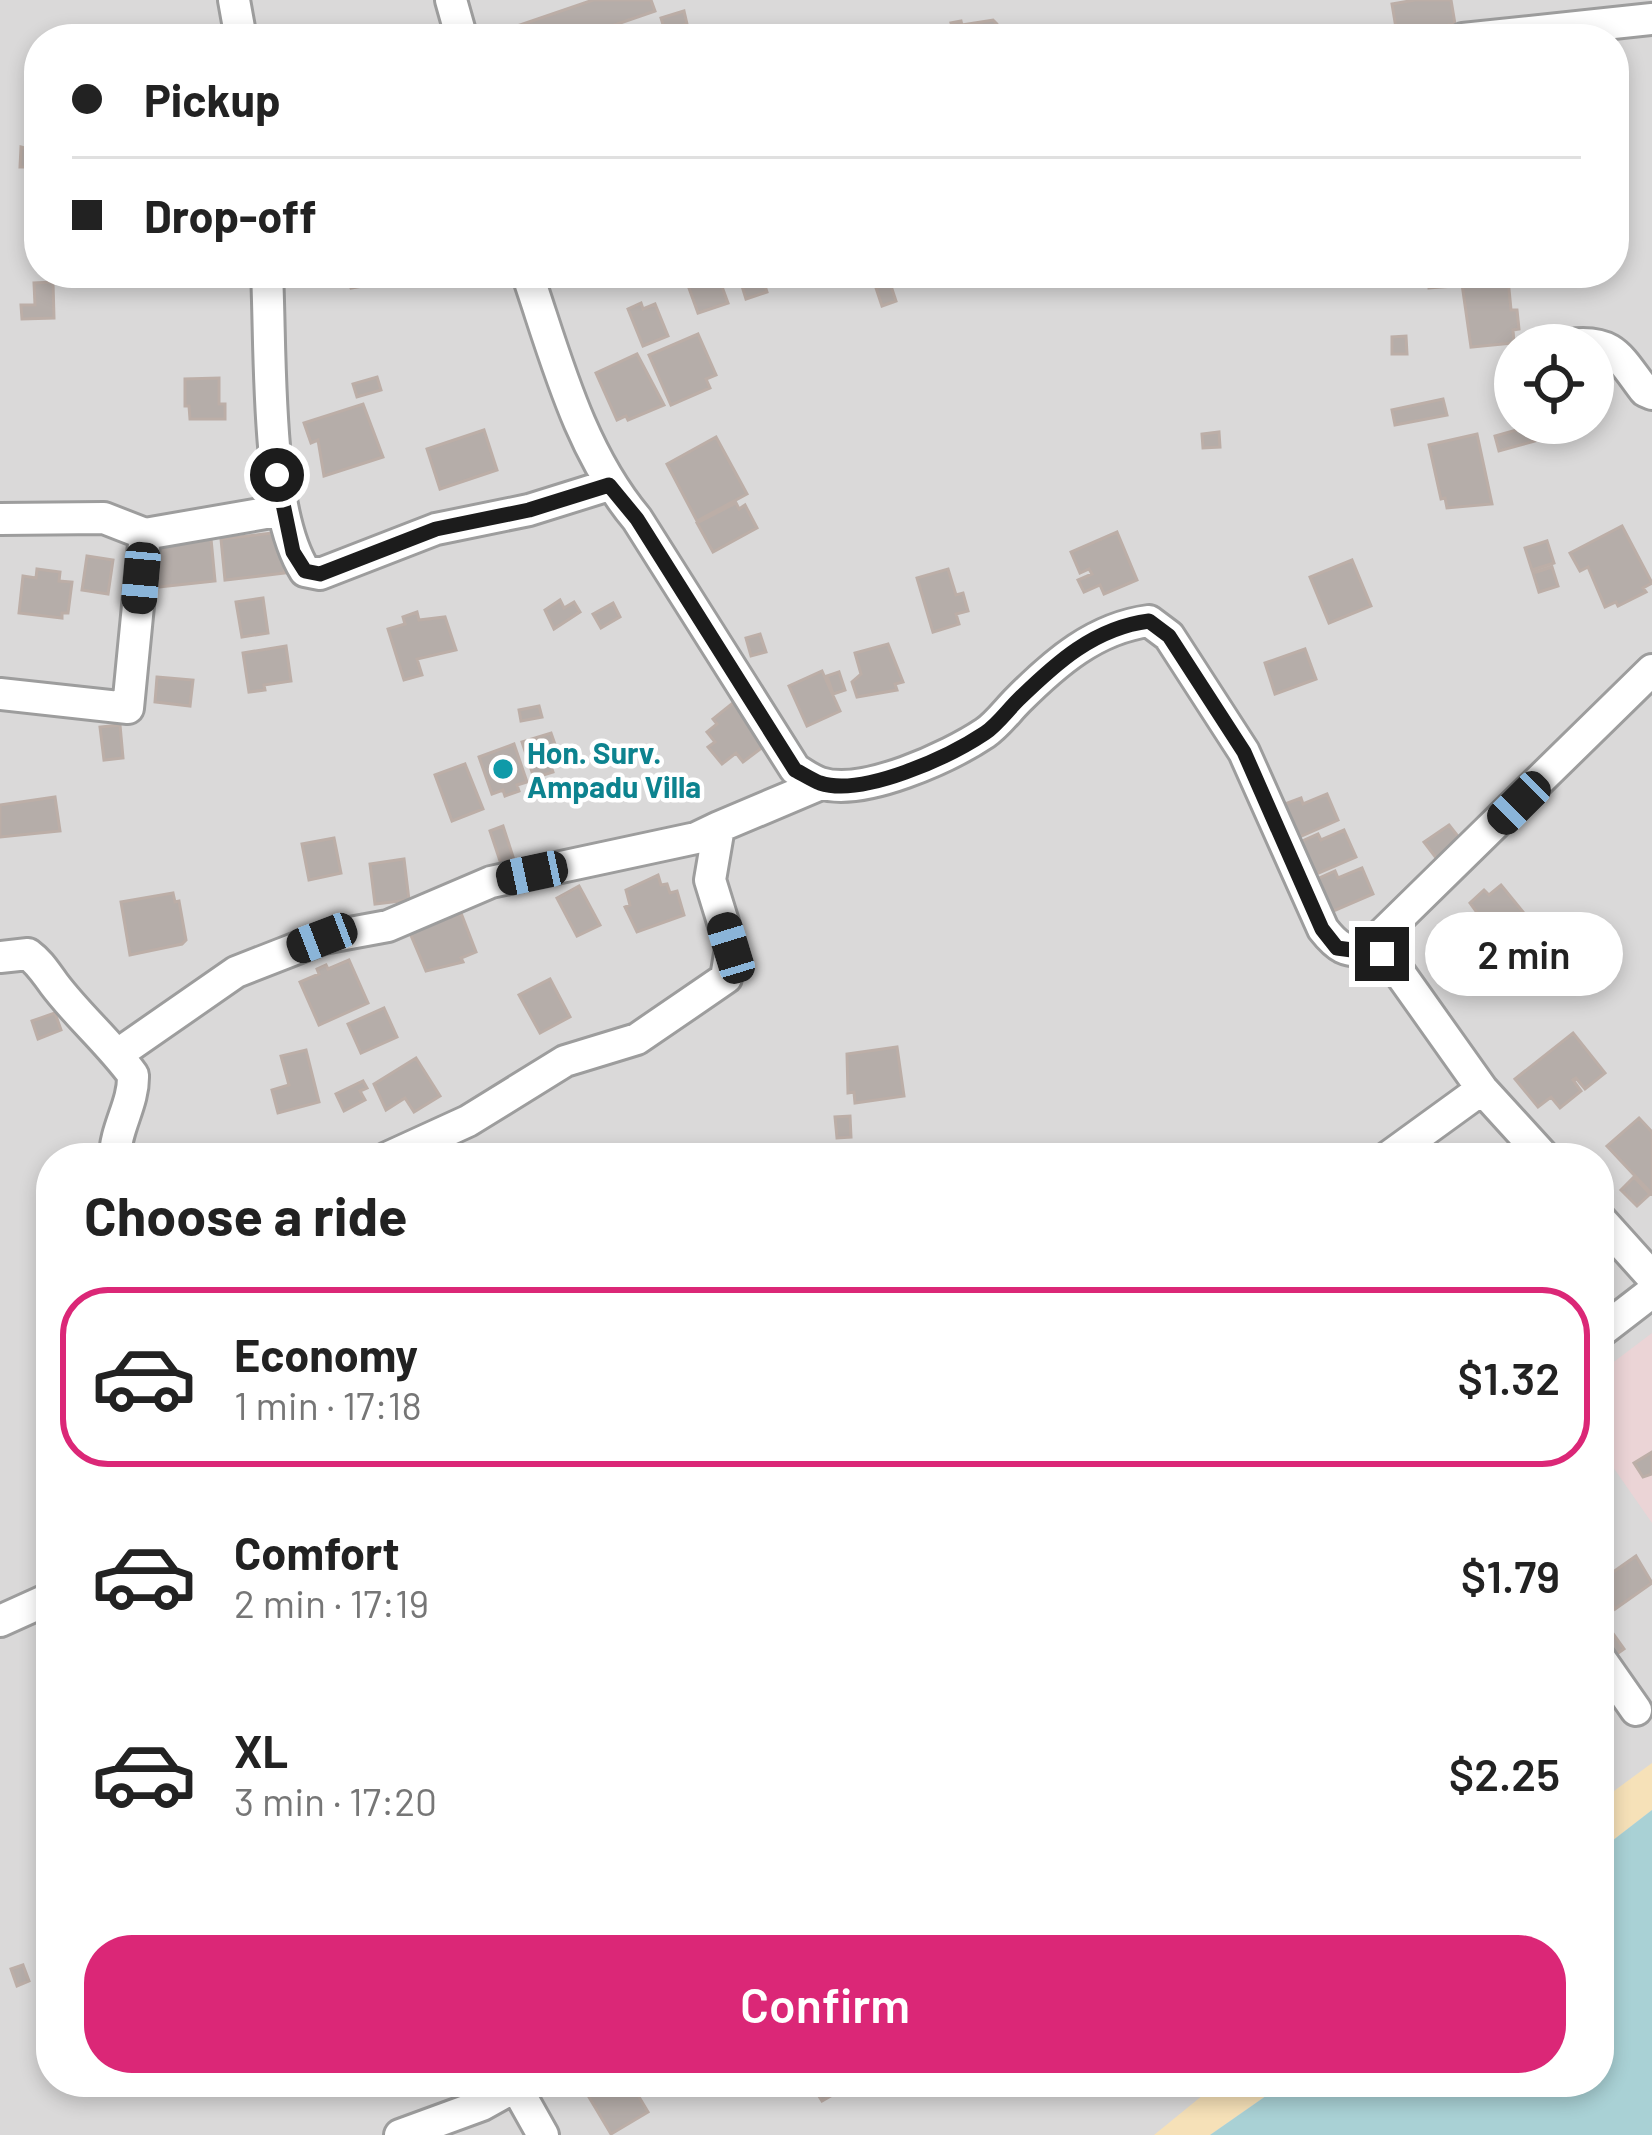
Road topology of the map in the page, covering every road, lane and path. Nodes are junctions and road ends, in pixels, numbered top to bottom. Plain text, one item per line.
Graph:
1 (268, 288) edge
2 (532, 288) edge
3 (1614, 350) edge
4 (1652, 394) edge
5 (609, 485) junction
6 (284, 510) junction
7 (0, 519) edge
8 (145, 534) junction
9 (1652, 670) edge
10 (0, 694) edge
11 (821, 784) junction
12 (719, 827) junction
13 (1365, 951) junction
14 (0, 957) edge
15 (118, 1054) junction
16 (1482, 1089) junction
17 (115, 1143) edge
18 (420, 1143) edge
19 (1408, 1143) edge
20 (1531, 1143) edge
21 (1614, 1235) edge
22 (1652, 1277) edge
23 (1652, 1292) edge
24 (1614, 1321) edge
25 (36, 1605) edge
26 (0, 1621) edge
27 (1614, 1678) edge
28 (1636, 1710) dead end
29 (495, 2097) edge
30 (523, 2097) edge
31 (400, 2135) edge
32 (543, 2135) edge

1 - 6 street
2 - 5 street
3 - 4 street
5 - 6 street
5 - 11 street
6 - 8 street
7 - 8 street
8 - 10 street
9 - 13 street
11 - 12 street
11 - 13 street
12 - 15 street
12 - 18 street
13 - 16 street
14 - 15 street
15 - 17 street
16 - 19 street
16 - 20 street
21 - 22 street
23 - 24 street
25 - 26 street
27 - 28 street
29 - 31 street
30 - 32 street

